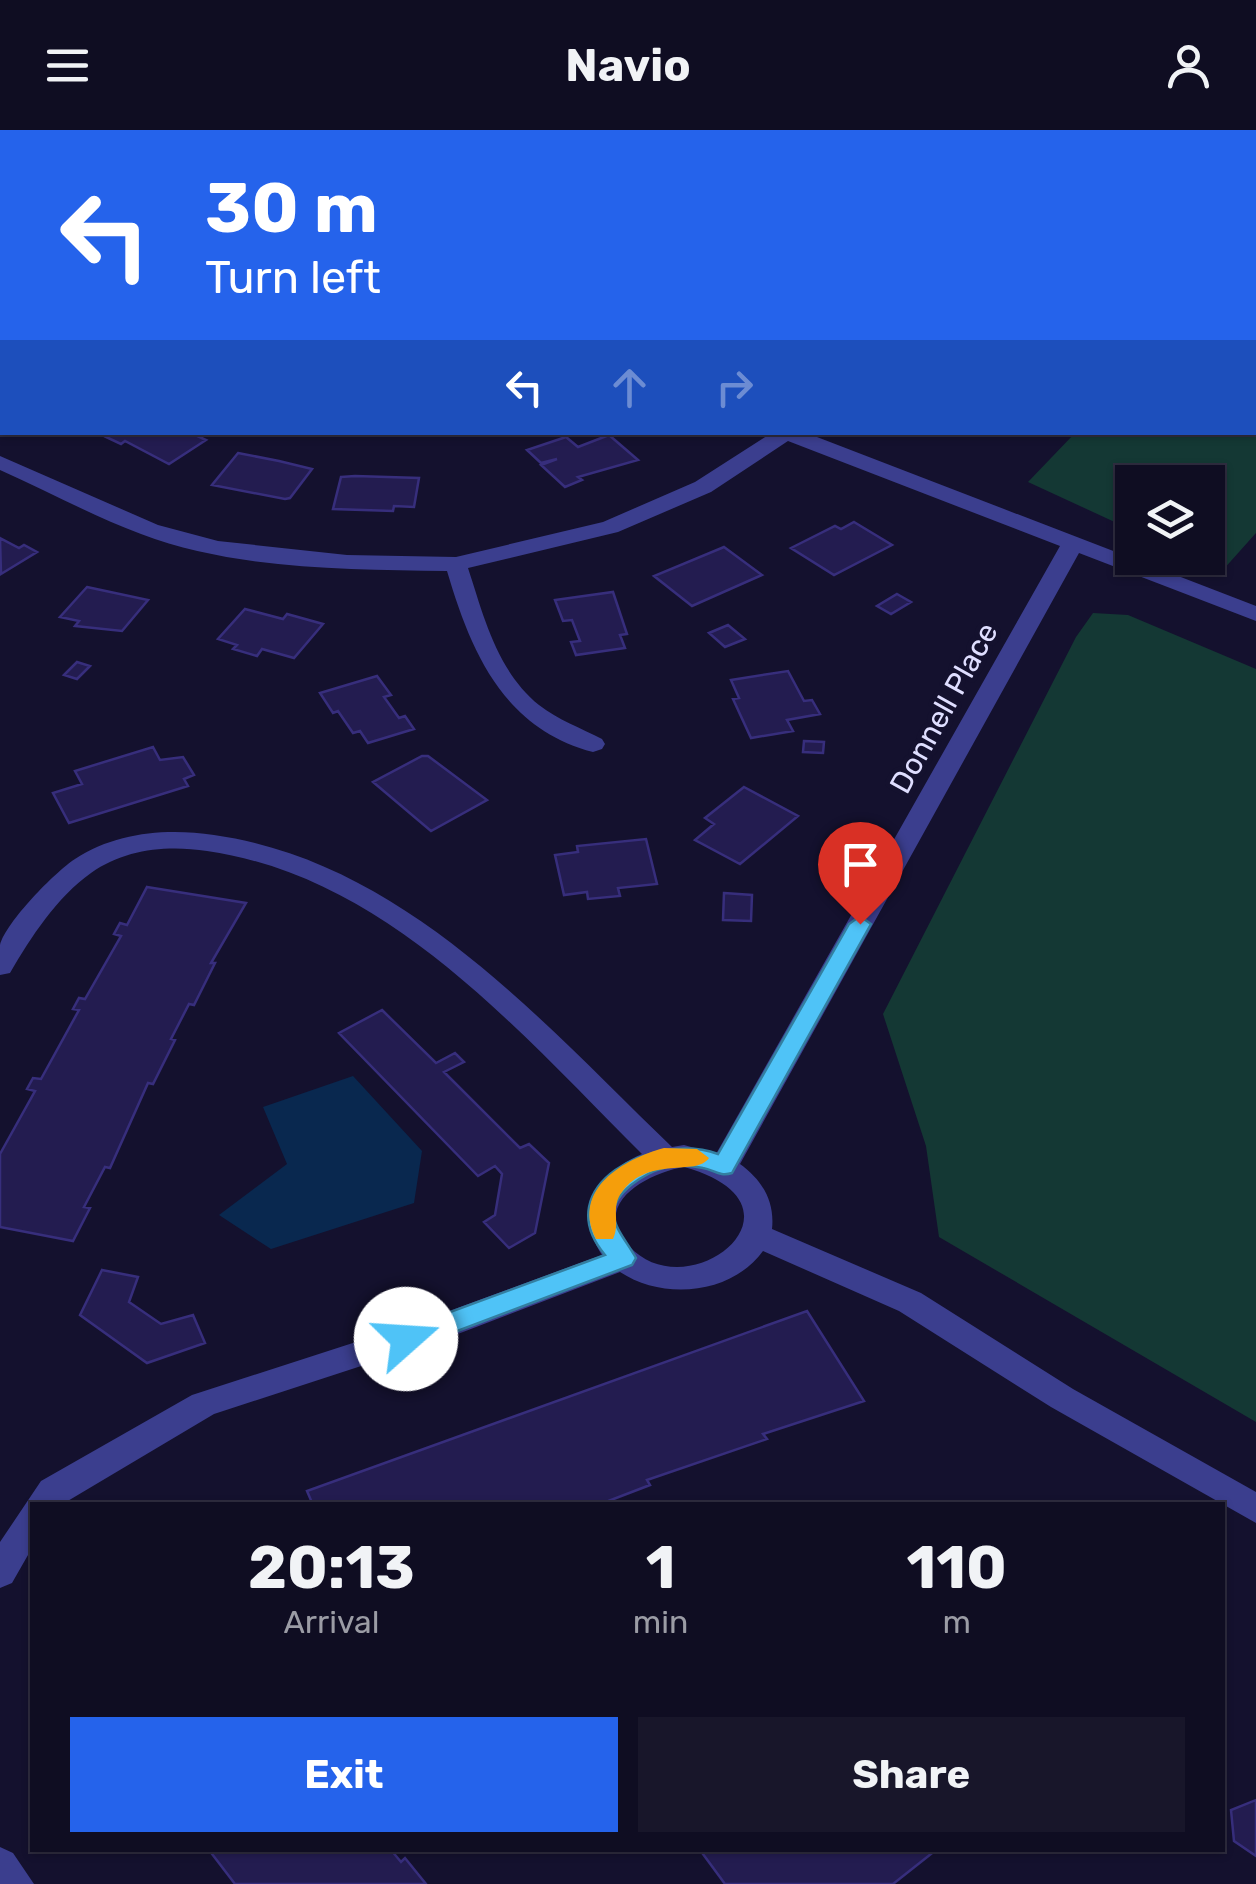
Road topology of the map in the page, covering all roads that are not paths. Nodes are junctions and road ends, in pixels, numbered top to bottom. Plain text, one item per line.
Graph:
1 (783, 435) edge
2 (791, 435) edge
3 (0, 462) edge
4 (1074, 542) junction
5 (456, 564) junction
6 (1256, 614) edge
7 (593, 744) dead end
8 (0, 966) edge
9 (664, 1157) junction
10 (724, 1166) junction
11 (757, 1235) junction
12 (623, 1258) junction
13 (44, 1502) edge
14 (1256, 1509) edge
15 (30, 1522) edge
16 (0, 1574) edge
17 (0, 1865) edge
18 (15, 1884) edge

1 - 5 street
2 - 4 street
3 - 5 street
4 - 6 street
4 - 10 street, Donnell Place
5 - 7 street
8 - 9 street
9 - 10 street
9 - 12 street
10 - 11 street
11 - 12 street
11 - 14 street
12 - 13 street
15 - 16 street
17 - 18 street

